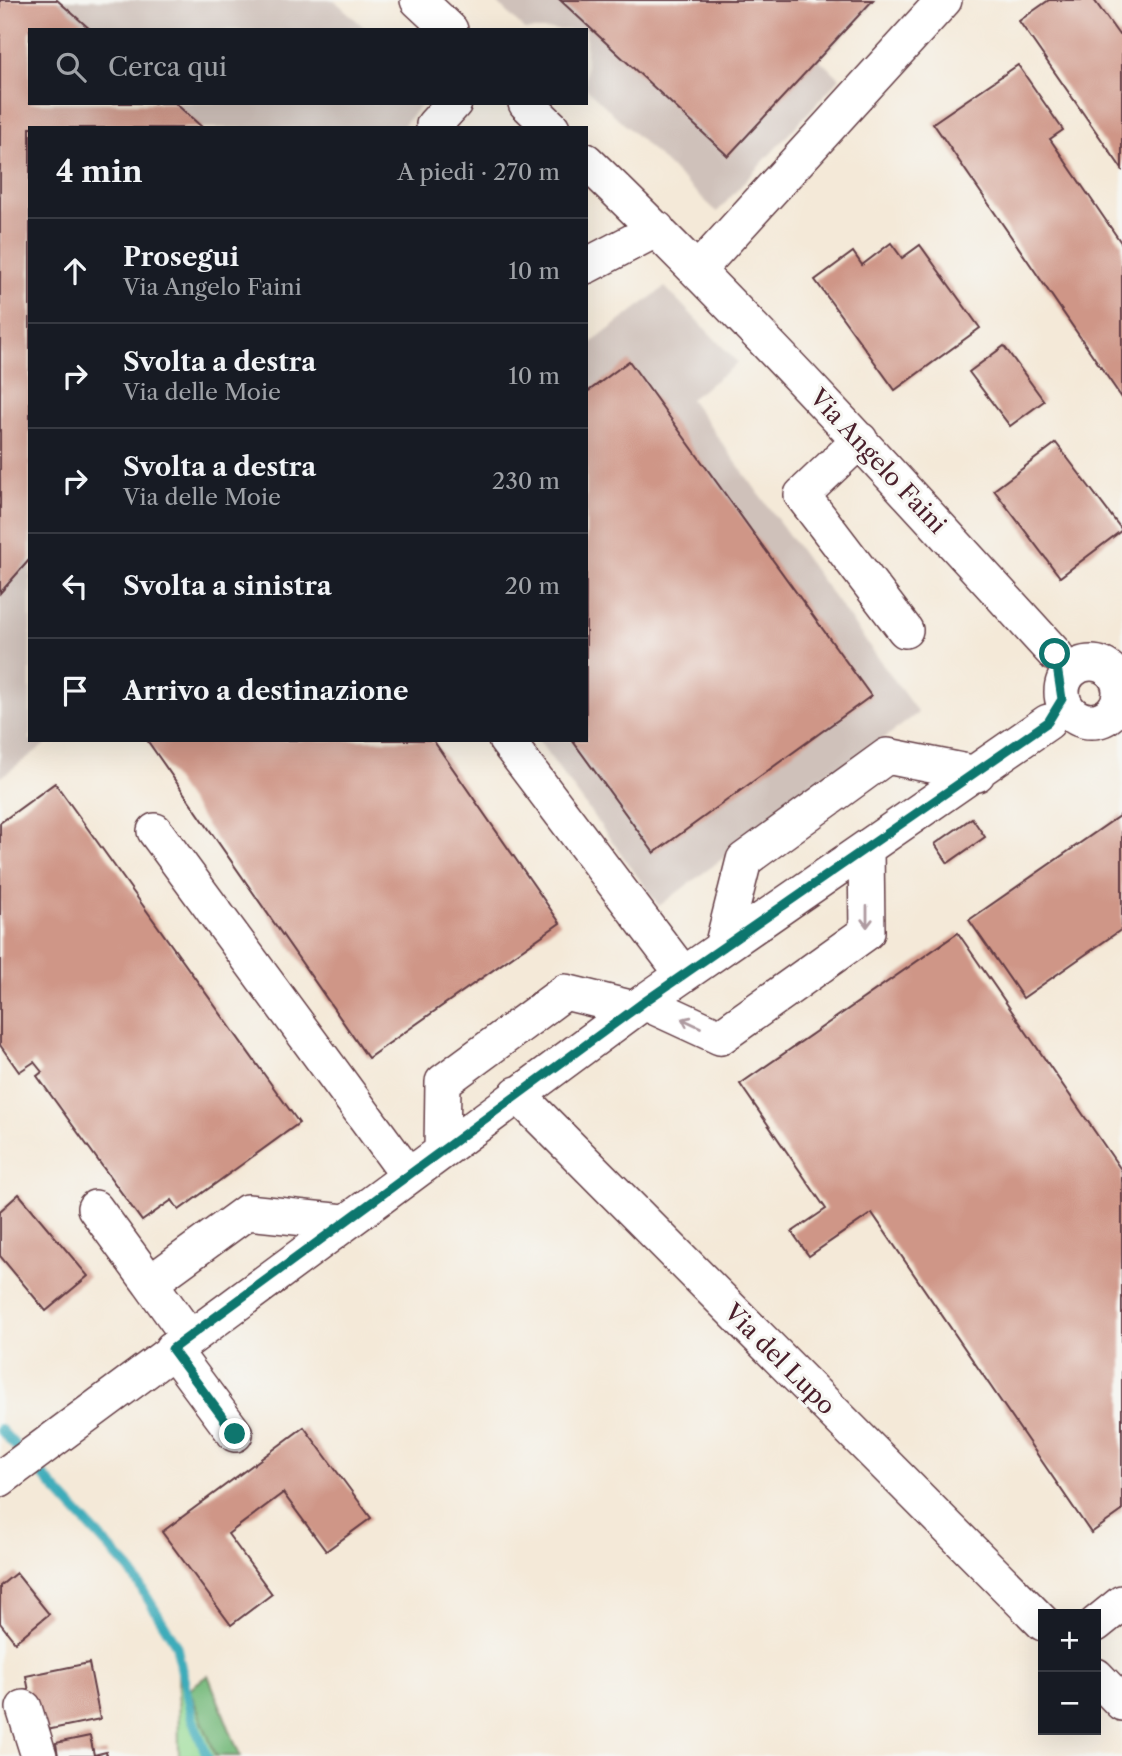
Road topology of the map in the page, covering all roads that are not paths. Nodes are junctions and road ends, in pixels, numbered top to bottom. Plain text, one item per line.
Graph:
1 (418, 0) edge
2 (944, 0) edge
3 (448, 28) edge
4 (452, 105) edge
5 (528, 105) edge
6 (435, 126) edge
7 (550, 126) edge
8 (588, 163) edge
9 (657, 229) junction
10 (588, 265) edge
11 (698, 270) junction
12 (860, 440) junction
13 (905, 630) dead end
14 (1055, 654) junction
15 (1112, 673) edge
16 (1061, 707) junction
17 (508, 742) edge
18 (977, 774) junction
19 (155, 831) dead end
20 (866, 849) junction
21 (722, 947) junction
22 (683, 974) junction
23 (639, 1005) junction
24 (517, 1094) junction
25 (442, 1150) junction
26 (408, 1175) junction
27 (95, 1208) dead end
28 (344, 1222) junction
29 (150, 1283) junction
30 (181, 1343) junction
31 (235, 1434) dead end
32 (6, 1475) edge
33 (1122, 1603) edge
34 (1038, 1618) edge
35 (1101, 1620) edge
36 (1101, 1681) edge
37 (1122, 1703) edge
38 (24, 1708) dead end
39 (39, 1756) edge

1 - 3 street
2 - 11 street
4 - 6 street
5 - 7 street
8 - 9 street, Via Angelo Faini
9 - 10 street
9 - 11 street, Via Angelo Faini
11 - 12 street, Via Angelo Faini
12 - 13 street
12 - 14 street, Via Angelo Faini
14 - 15 street
14 - 16 street
15 - 16 street
15 - 16 street
16 - 18 street
17 - 22 street
18 - 20 street
18 - 21 street
19 - 26 street
20 - 21 street
20 -> 23 street
21 - 22 street
22 - 23 street
23 - 24 street
23 - 25 street
24 - 25 street
24 - 34 street, Via del Lupo
25 - 26 street
26 - 28 street
27 - 29 street
28 - 29 street
28 - 30 street
29 - 30 street
30 - 31 street
30 - 32 street
33 - 35 street
36 - 37 street
38 - 39 street

